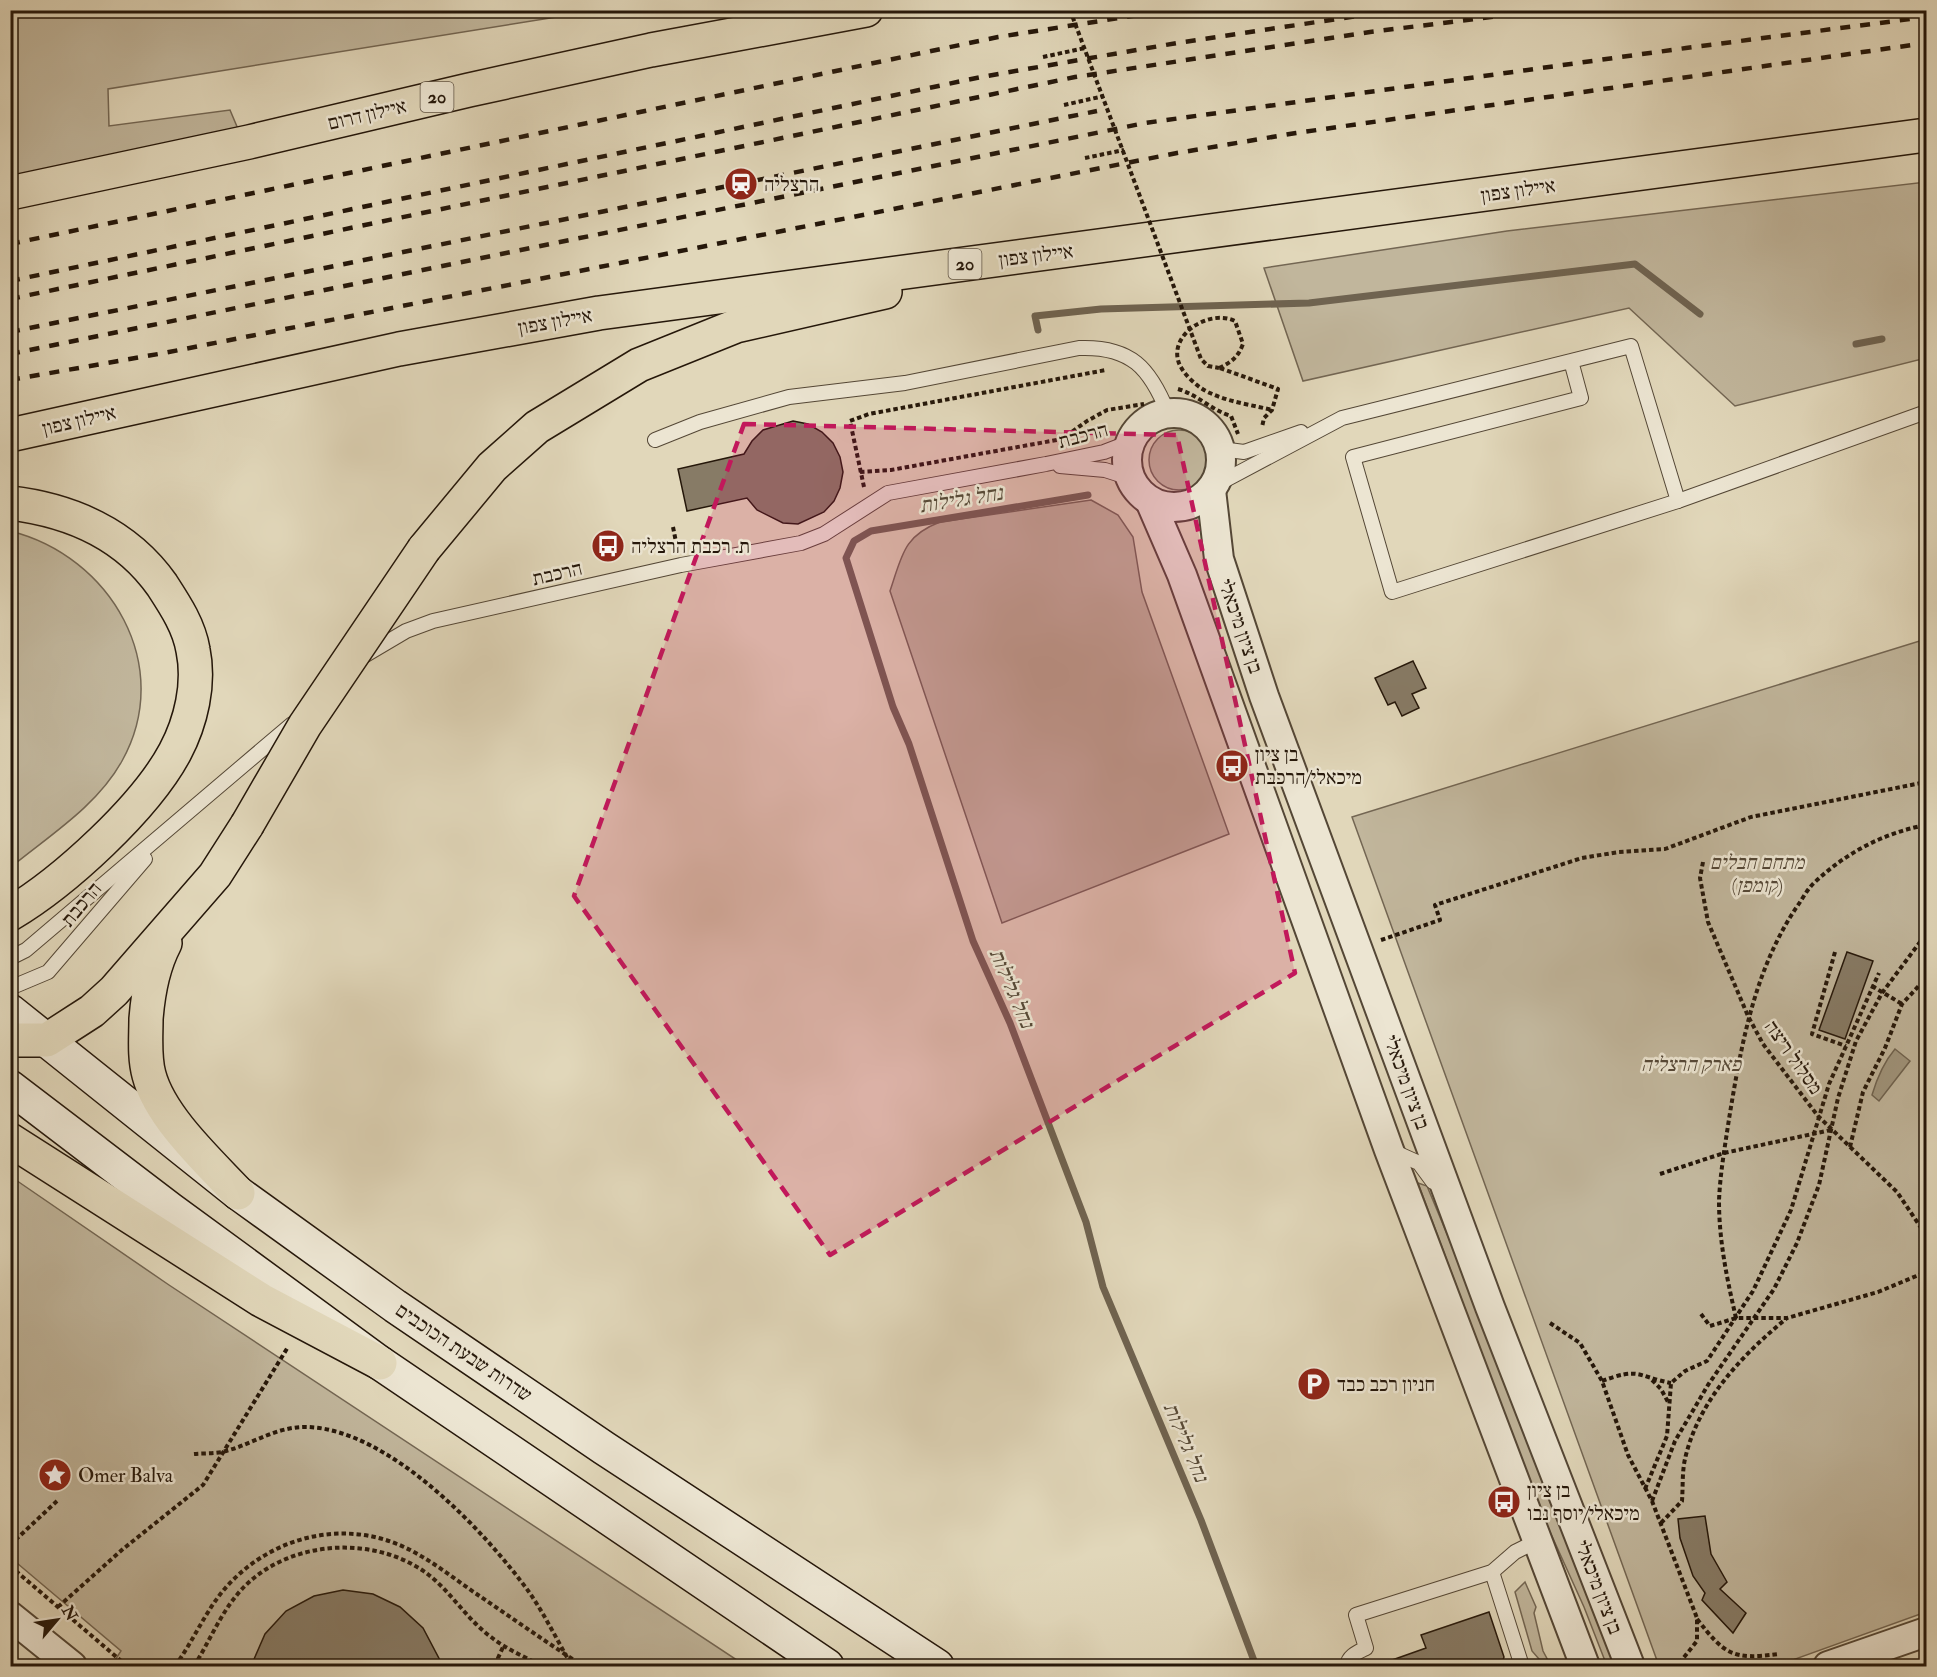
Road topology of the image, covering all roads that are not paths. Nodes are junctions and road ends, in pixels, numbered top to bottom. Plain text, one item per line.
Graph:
1 (866, 10) edge
2 (1926, 135) edge
3 (10, 193) edge
4 (1052, 253) junction
5 (1571, 361) junction
6 (1165, 405) junction
7 (1926, 412) edge
8 (1332, 423) junction
9 (10, 435) edge
10 (655, 440) dead end
11 (1130, 442) junction
12 (1232, 451) junction
13 (1046, 464) junction
14 (1130, 478) junction
15 (1213, 488) junction
16 (1150, 501) junction
17 (1678, 501) junction
18 (10, 503) edge
19 (170, 830) junction
20 (10, 914) edge
21 (179, 919) junction
22 (10, 958) edge
23 (10, 988) edge
24 (10, 1011) edge
25 (10, 1040) edge
26 (47, 1040) junction
27 (10, 1087) edge
28 (1419, 1114) junction
29 (10, 1140) edge
30 (1407, 1170) junction
31 (238, 1192) junction
32 (1490, 1306) junction
33 (380, 1362) junction
34 (1537, 1541) junction
35 (1491, 1572) junction
36 (10, 1616) edge
37 (1926, 1632) edge
38 (72, 1666) edge
39 (827, 1666) edge
40 (937, 1666) edge
41 (1347, 1666) edge
42 (1522, 1666) edge
43 (1585, 1666) edge
44 (1630, 1666) edge
45 (1828, 1666) edge

1 - 3 highway, איילון דרום / 20
2 - 4 highway, איילון צפון / 20
4 - 9 highway, איילון צפון / 20
4 - 21 highway, bridge
5 - 8 lane
5 - 17 lane
5 - 17 lane
6 - 10 lane
6 - 11 street
6 - 12 street
7 - 17 lane
8 - 12 lane
8 - 15 lane
11 - 13 lane, הרכבת
11 - 14 street
12 - 15 street
13 - 14 lane, הרכבת
13 - 19 lane, הרכבת
14 - 16 street
15 - 16 street
15 - 28 street, בן ציון מיכאלי
16 - 30 street, בן ציון מיכאלי
18 - 20 highway
19 - 22 lane, הרכבת
19 - 23 lane, הרכבת
21 - 26 highway
21 - 31 highway
24 - 26 main road, שדרות שבעת הכוכבים
25 - 26 highway
26 - 31 main road, שדרות שבעת הכוכבים
27 - 33 main road
28 - 30 lane
28 - 32 street, בן ציון מיכאלי
29 - 33 highway
30 - 32 lane
30 - 34 street, בן ציון מיכאלי
31 - 40 main road, שדרות שבעת הכוכבים
32 - 44 street, בן ציון מיכאלי
33 - 39 main road
34 - 35 lane
34 - 43 street, בן ציון מיכאלי
35 - 41 lane
35 - 42 lane
36 - 38 street
37 - 45 street

